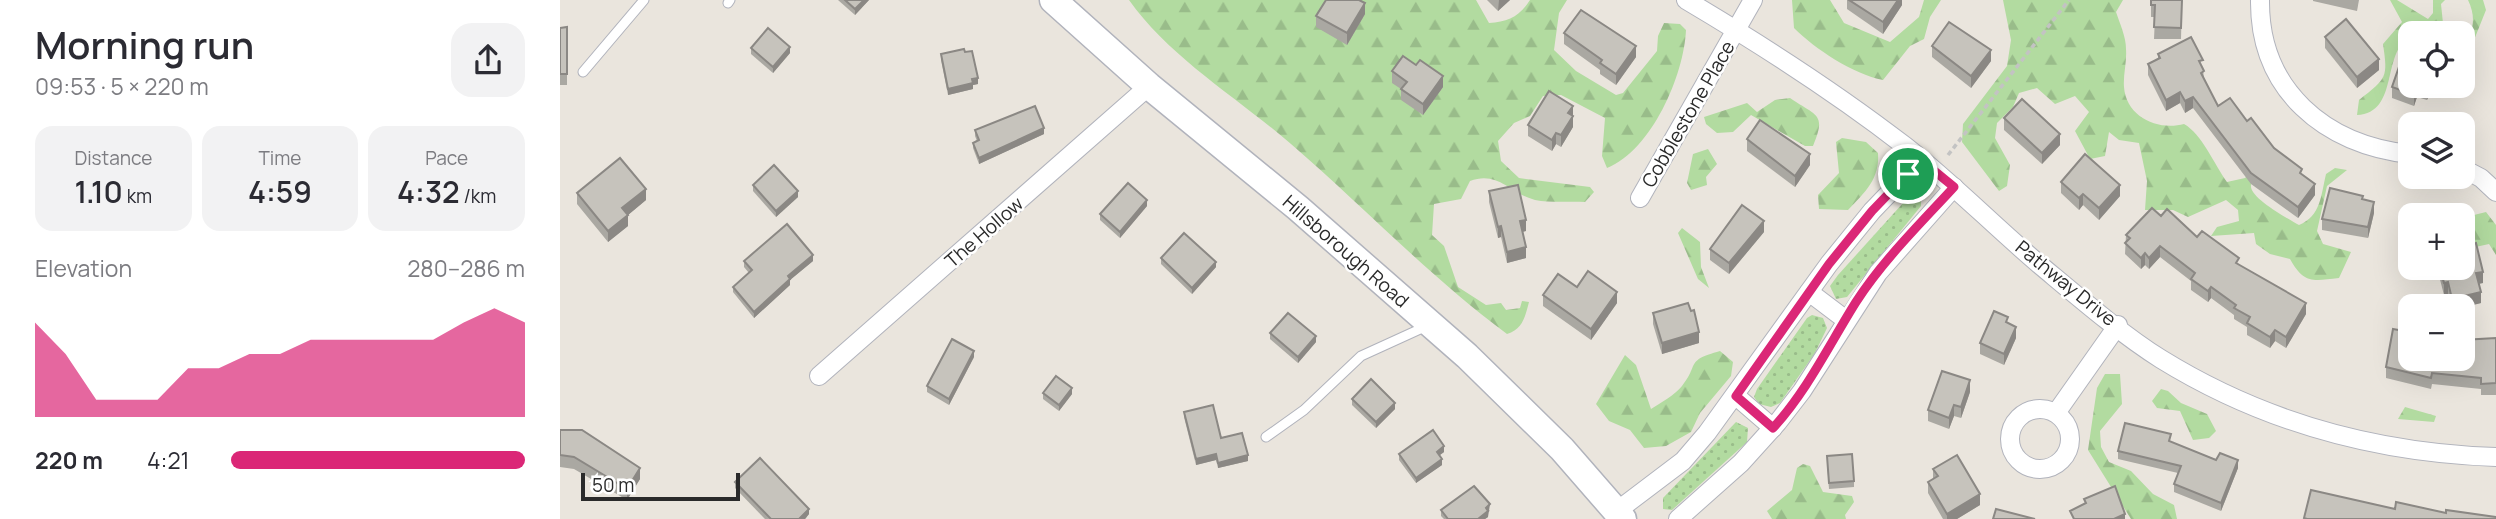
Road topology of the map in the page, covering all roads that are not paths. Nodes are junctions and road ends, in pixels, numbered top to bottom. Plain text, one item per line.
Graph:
1 (644, 0) edge
2 (1054, 0) edge
3 (1686, 0) edge
4 (1753, 0) edge
5 (2260, 0) edge
6 (1735, 29) junction
7 (583, 72) dead end
8 (1149, 86) junction
9 (2398, 153) edge
10 (1921, 160) junction
11 (2475, 175) edge
12 (1954, 187) junction
13 (2496, 192) edge
14 (1640, 198) dead end
15 (1809, 292) junction
16 (1846, 320) junction
17 (1430, 325) junction
18 (2118, 325) junction
19 (820, 376) dead end
20 (1736, 396) junction
21 (2056, 413) dead end
22 (1773, 428) junction
23 (1265, 437) dead end
24 (2496, 457) edge
25 (1620, 515) edge
26 (1678, 519) edge

1 - 7 lane
2 - 8 main road, Hillsborough Road
3 - 6 street, Pathway Drive
4 - 6 street, Cobblestone Place
5 - 9 street
6 - 10 street, Pathway Drive
6 - 14 street, Cobblestone Place
8 - 17 main road, Hillsborough Road
8 - 19 street, The Hollow
10 - 12 street, Pathway Drive
10 - 15 street
11 - 13 street
12 - 16 street
12 - 18 street, Pathway Drive
15 - 16 street
15 - 20 street
16 - 22 street
17 - 23 lane
17 - 25 main road, Hillsborough Road
18 - 21 street
18 - 24 street, Pathway Drive
20 - 22 street
20 - 25 street
22 - 26 street

